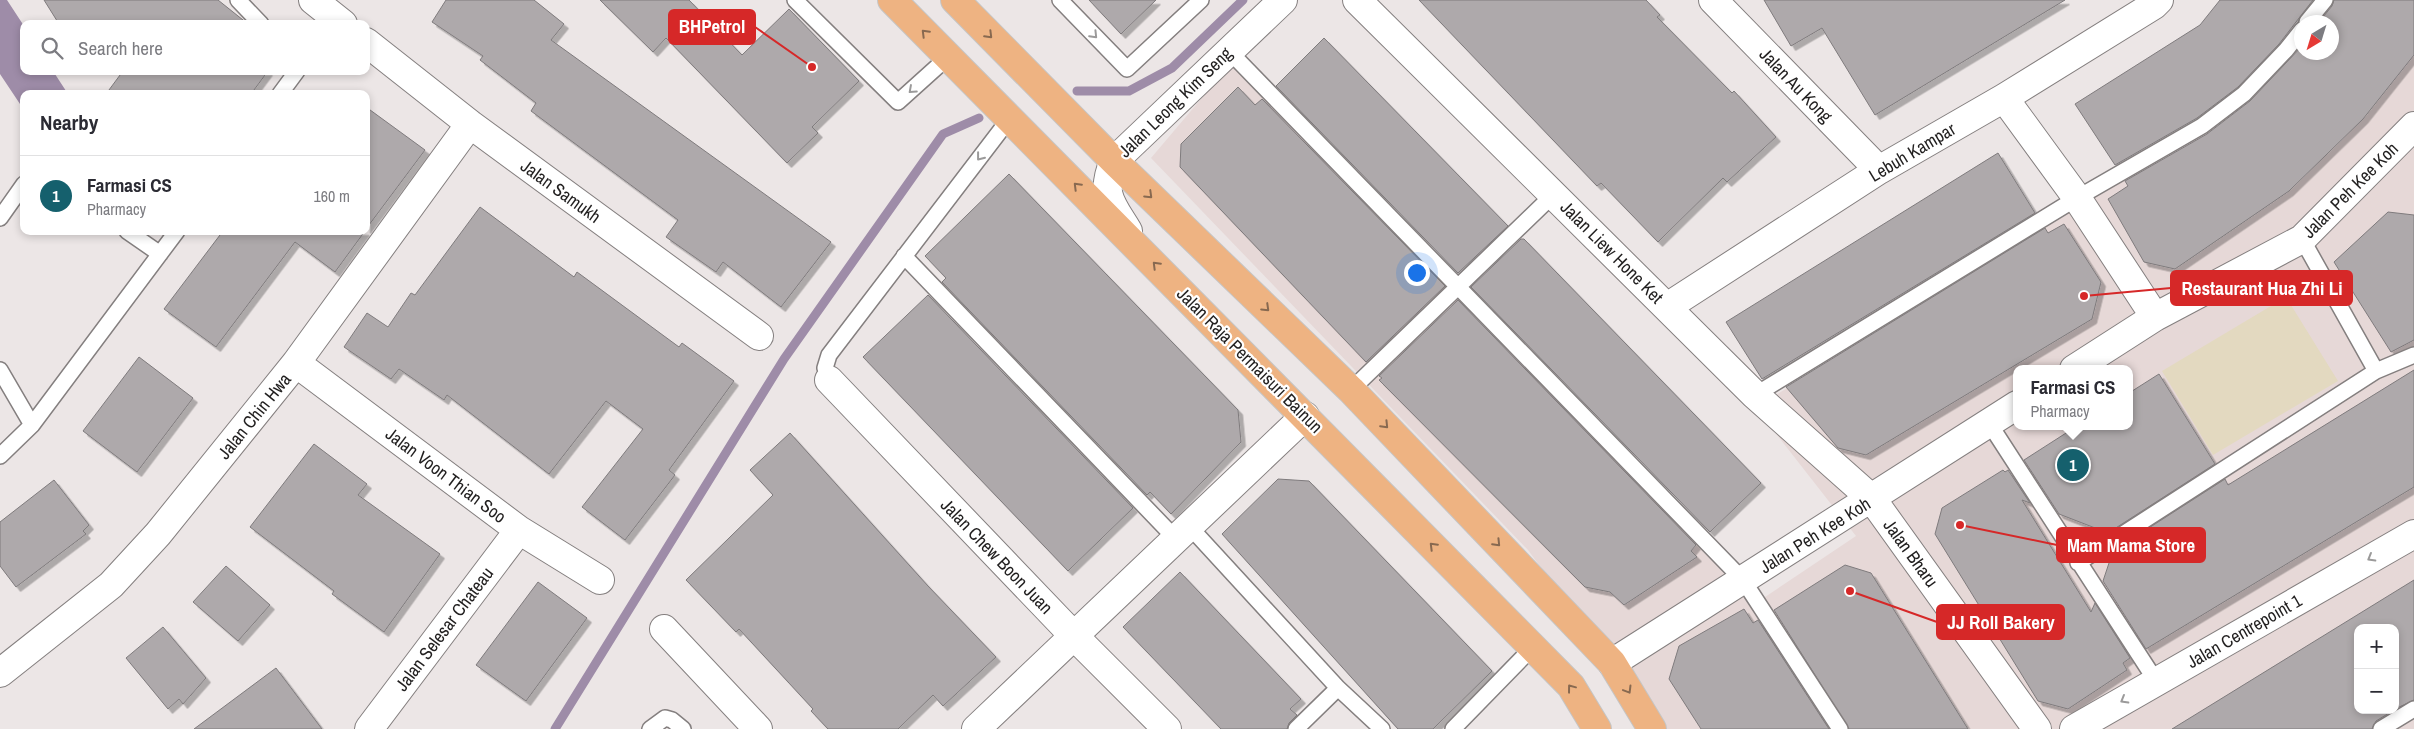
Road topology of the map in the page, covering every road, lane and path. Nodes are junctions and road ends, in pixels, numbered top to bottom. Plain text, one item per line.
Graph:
1 (238, 0) edge
2 (313, 0) edge
3 (795, 0) edge
4 (892, 0) edge
5 (955, 0) edge
6 (1060, 0) edge
7 (1200, 0) edge
8 (1283, 0) edge
9 (1357, 0) edge
10 (1713, 0) edge
11 (2159, 0) edge
12 (2325, 0) edge
13 (2313, 15) edge
14 (257, 20) edge
15 (338, 20) edge
16 (2294, 40) edge
17 (370, 45) edge
18 (1229, 51) junction
19 (948, 57) junction
20 (294, 75) edge
21 (283, 90) edge
22 (2004, 98) junction
23 (1010, 118) junction
24 (470, 124) junction
25 (2414, 126) edge
26 (1114, 161) junction
27 (1879, 170) junction
28 (20, 190) edge
29 (1554, 194) junction
30 (2077, 198) junction
31 (0, 218) edge
32 (133, 235) edge
33 (174, 235) edge
34 (2302, 238) junction
35 (1136, 245) junction
36 (160, 254) junction
37 (904, 256) junction
38 (1458, 287) junction
39 (1667, 307) junction
40 (2155, 317) junction
41 (759, 336) dead end
42 (2414, 355) edge
43 (296, 363) junction
44 (2080, 365) edge
45 (0, 370) edge
46 (2376, 371) junction
47 (829, 380) joint
48 (1351, 390) junction
49 (1755, 394) junction
50 (2013, 408) edge
51 (1305, 416) junction
52 (1989, 423) junction
53 (32, 425) junction
54 (0, 456) edge
55 (1872, 499) junction
56 (520, 530) junction
57 (1182, 533) junction
58 (2414, 534) edge
59 (2078, 563) junction
60 (600, 580) dead end
61 (1743, 580) junction
62 (664, 629) dead end
63 (1074, 636) junction
64 (1533, 647) junction
65 (1612, 663) junction
66 (0, 673) edge
67 (2156, 682) junction
68 (1338, 688) junction
69 (2414, 709) edge
70 (370, 729) edge
71 (650, 729) edge
72 (683, 729) edge
73 (758, 729) edge
74 (976, 729) edge
75 (1167, 729) edge
76 (1296, 729) edge
77 (1382, 729) edge
78 (1453, 729) edge
79 (1597, 729) edge
80 (1652, 729) edge
81 (1840, 729) edge
82 (2037, 729) edge
83 (2074, 729) edge
84 (2381, 729) edge

1 - 14 lane
2 - 15 street
19 -> 3 lane
19 -> 4 main road, Jalan Raja Permaisuri Bainun
5 -> 26 main road
6 -> 7 lane
8 - 18 street, Jalan Leong Kim Seng
9 - 29 street, Jalan Liew Hone Ket
10 - 27 street, Jalan Au Kong
11 - 22 street, Lebuh Kampar
12 - 13 lane
16 - 30 lane
17 - 24 street, Jalan Samukh
18 - 26 street, Jalan Leong Kim Seng
18 - 38 lane
19 - 23 main road, Jalan Raja Permaisuri Bainun
20 - 21 lane
22 - 27 street, Lebuh Kampar
22 - 30 street
35 -> 23 main road, Jalan Raja Permaisuri Bainun
23 -> 37 lane
24 - 41 street, Jalan Samukh
24 - 43 street, Jalan Chin Hwa
25 - 34 street, Jalan Peh Kee Koh
26 - 35 street, Jalan Leong Kim Seng
26 -> 48 main road
27 - 39 street, Lebuh Kampar
28 - 31 lane
29 - 38 lane
29 - 39 street, Jalan Liew Hone Ket
30 - 40 street
30 - 49 lane
32 - 36 lane
33 - 36 lane
34 - 40 street, Jalan Peh Kee Koh
34 - 46 lane
51 -> 35 main road, Jalan Raja Permaisuri Bainun
36 - 53 lane
37 - 47 lane
37 - 57 lane
38 - 48 lane
38 - 61 lane
39 - 49 street, Jalan Liew Hone Ket
40 - 44 street, Jalan Peh Kee Koh
42 - 46 lane
43 - 56 street, Jalan Voon Thian Soo
43 - 66 street, Jalan Chin Hwa
45 - 53 lane
46 - 59 lane
47 - 63 street, Jalan Chew Boon Juan
48 -> 65 main road
49 - 55 street, Jalan Liew Hone Ket
50 - 52 street, Jalan Peh Kee Koh
51 - 57 street
64 -> 51 main road, Jalan Raja Permaisuri Bainun
52 - 55 street, Jalan Peh Kee Koh
52 - 59 lane
53 - 54 lane
55 - 61 street, Jalan Peh Kee Koh
55 - 82 street, Jalan Bharu
56 - 60 street, Jalan Voon Thian Soo
56 - 70 street, Jalan Selesar Chateau
57 - 63 street
57 - 68 lane
58 -> 67 street, Jalan Centrepoint 1
59 - 67 lane
61 - 65 street, Jalan Peh Kee Koh
61 - 81 lane
62 - 73 street
63 - 74 street
63 - 75 street, Jalan Chew Boon Juan
64 - 78 lane
79 -> 64 main road, Jalan Raja Permaisuri Bainun
65 -> 80 main road
67 -> 83 street, Jalan Centrepoint 1
68 - 76 lane
68 - 77 lane
69 - 84 lane
71 - 72 lane

